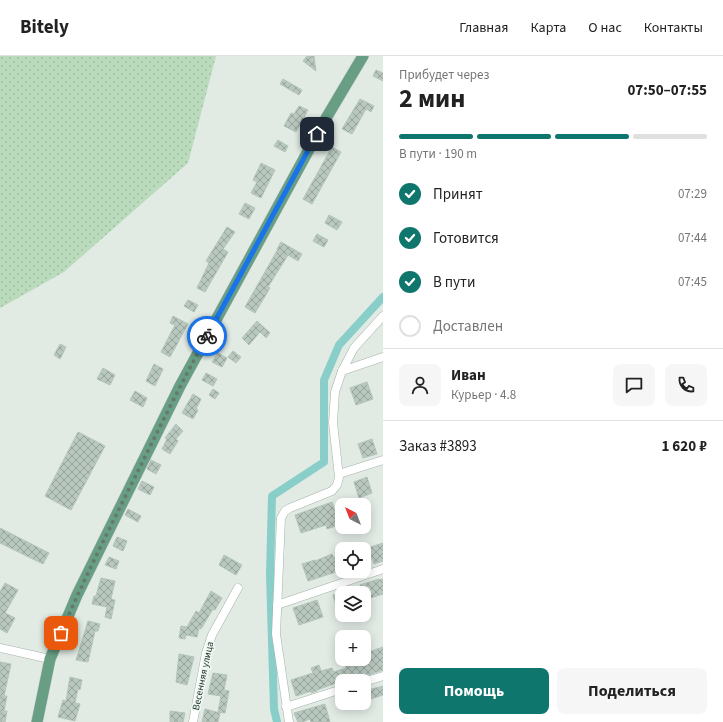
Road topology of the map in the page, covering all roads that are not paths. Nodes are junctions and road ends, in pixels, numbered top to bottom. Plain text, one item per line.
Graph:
1 (363, 56) edge
2 (383, 316) edge
3 (383, 357) edge
4 (342, 371) junction
5 (383, 460) edge
6 (339, 474) junction
7 (383, 569) edge
8 (238, 588) dead end
9 (277, 605) junction
10 (0, 648) edge
11 (50, 658) junction
12 (383, 676) edge
13 (371, 680) edge
14 (335, 691) edge
15 (286, 707) junction
16 (37, 722) edge
17 (193, 722) edge
18 (289, 722) edge

1 - 11 main road
2 - 4 street
3 - 4 street
4 - 6 street
5 - 6 street
6 - 9 street
7 - 9 street
8 - 17 street, Весенняя улица
9 - 15 street
10 - 11 street
11 - 16 main road
12 - 13 street
14 - 15 street
15 - 18 street

